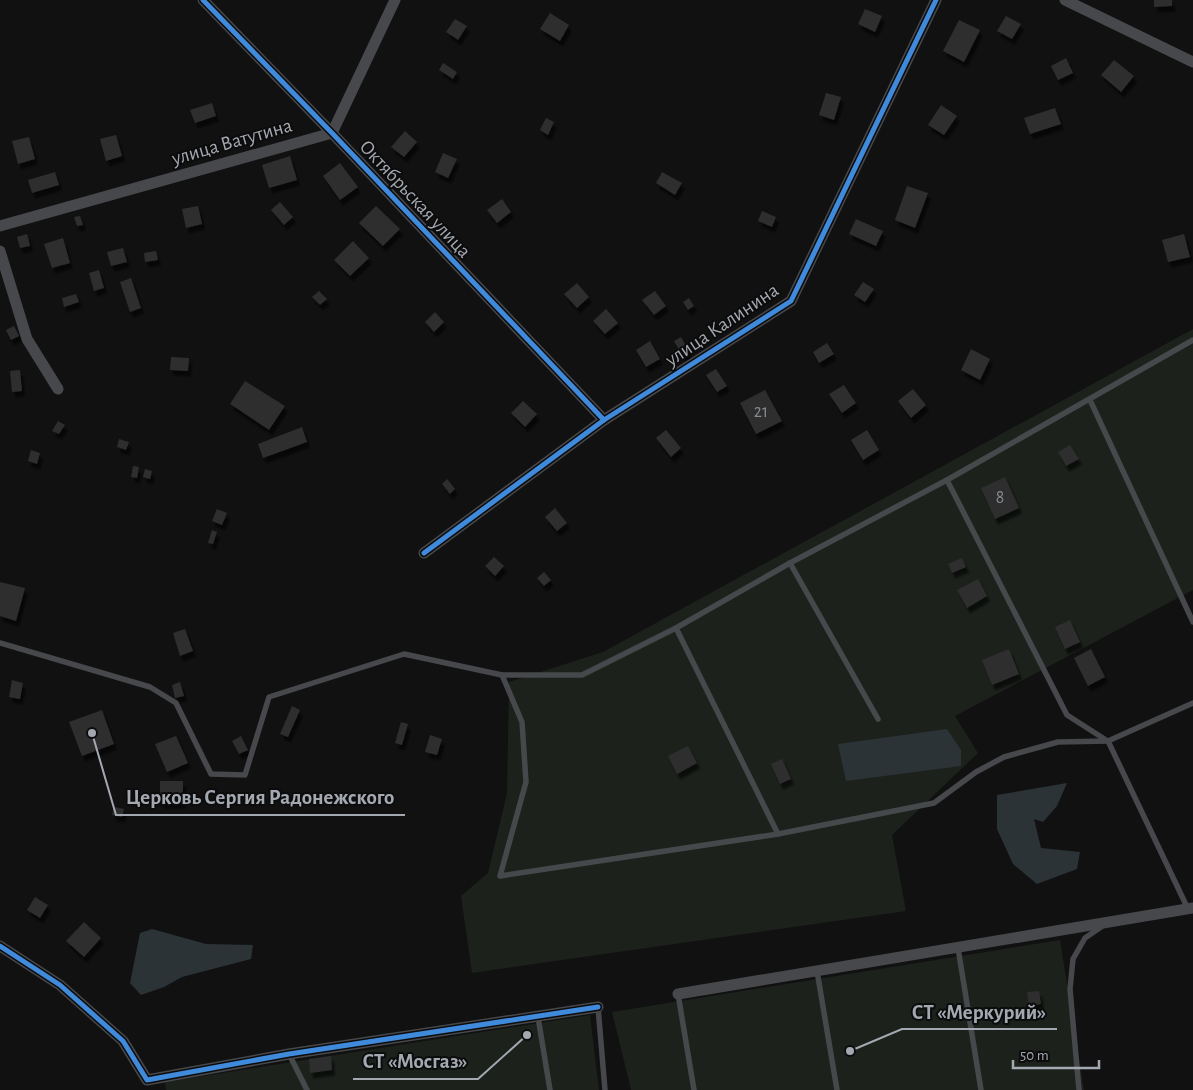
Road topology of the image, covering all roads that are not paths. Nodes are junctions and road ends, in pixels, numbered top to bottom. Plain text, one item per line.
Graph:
1 (203, 0) edge
2 (395, 0) edge
3 (936, 0) edge
4 (1064, 0) edge
5 (1193, 62) edge
6 (332, 133) junction
7 (0, 226) edge
8 (0, 251) edge
9 (1193, 340) edge
10 (58, 389) dead end
11 (1090, 400) junction
12 (604, 420) junction
13 (947, 480) junction
14 (424, 552) dead end
15 (790, 563) junction
16 (1193, 622) edge
17 (676, 628) junction
18 (0, 643) edge
19 (502, 675) junction
20 (1193, 703) edge
21 (878, 720) dead end
22 (1108, 741) junction
23 (778, 834) junction
24 (1190, 909) edge
25 (1105, 924) junction
26 (0, 946) edge
27 (958, 948) junction
28 (817, 971) junction
29 (678, 994) joint
30 (598, 1007) joint
31 (538, 1017) junction
32 (289, 1054) junction
33 (308, 1090) edge
34 (550, 1090) edge
35 (605, 1090) edge
36 (694, 1090) edge
37 (838, 1090) edge
38 (981, 1090) edge
39 (1079, 1090) edge

1 - 6 street, Октябрьская улица
2 - 6 street
3 - 12 street, улица Калинина
4 - 5 street
6 - 7 street, улица Ватутина
6 - 12 street, Октябрьская улица
8 - 10 street
9 - 11 lane
11 - 13 lane
11 - 16 lane
12 - 14 street, улица Калинина
13 - 15 lane
13 - 22 lane
15 - 17 lane
15 - 21 lane
17 - 19 lane
17 - 23 lane
18 - 19 lane
19 - 23 lane
20 - 22 lane
22 - 23 lane
22 - 24 lane
24 - 25 street
25 - 27 street
25 - 39 lane
26 - 32 street
27 - 28 street
27 - 38 lane
28 - 29 street
28 - 37 lane
29 - 36 lane
30 - 31 street
30 - 35 lane
31 - 32 street
31 - 34 lane
32 - 33 lane

